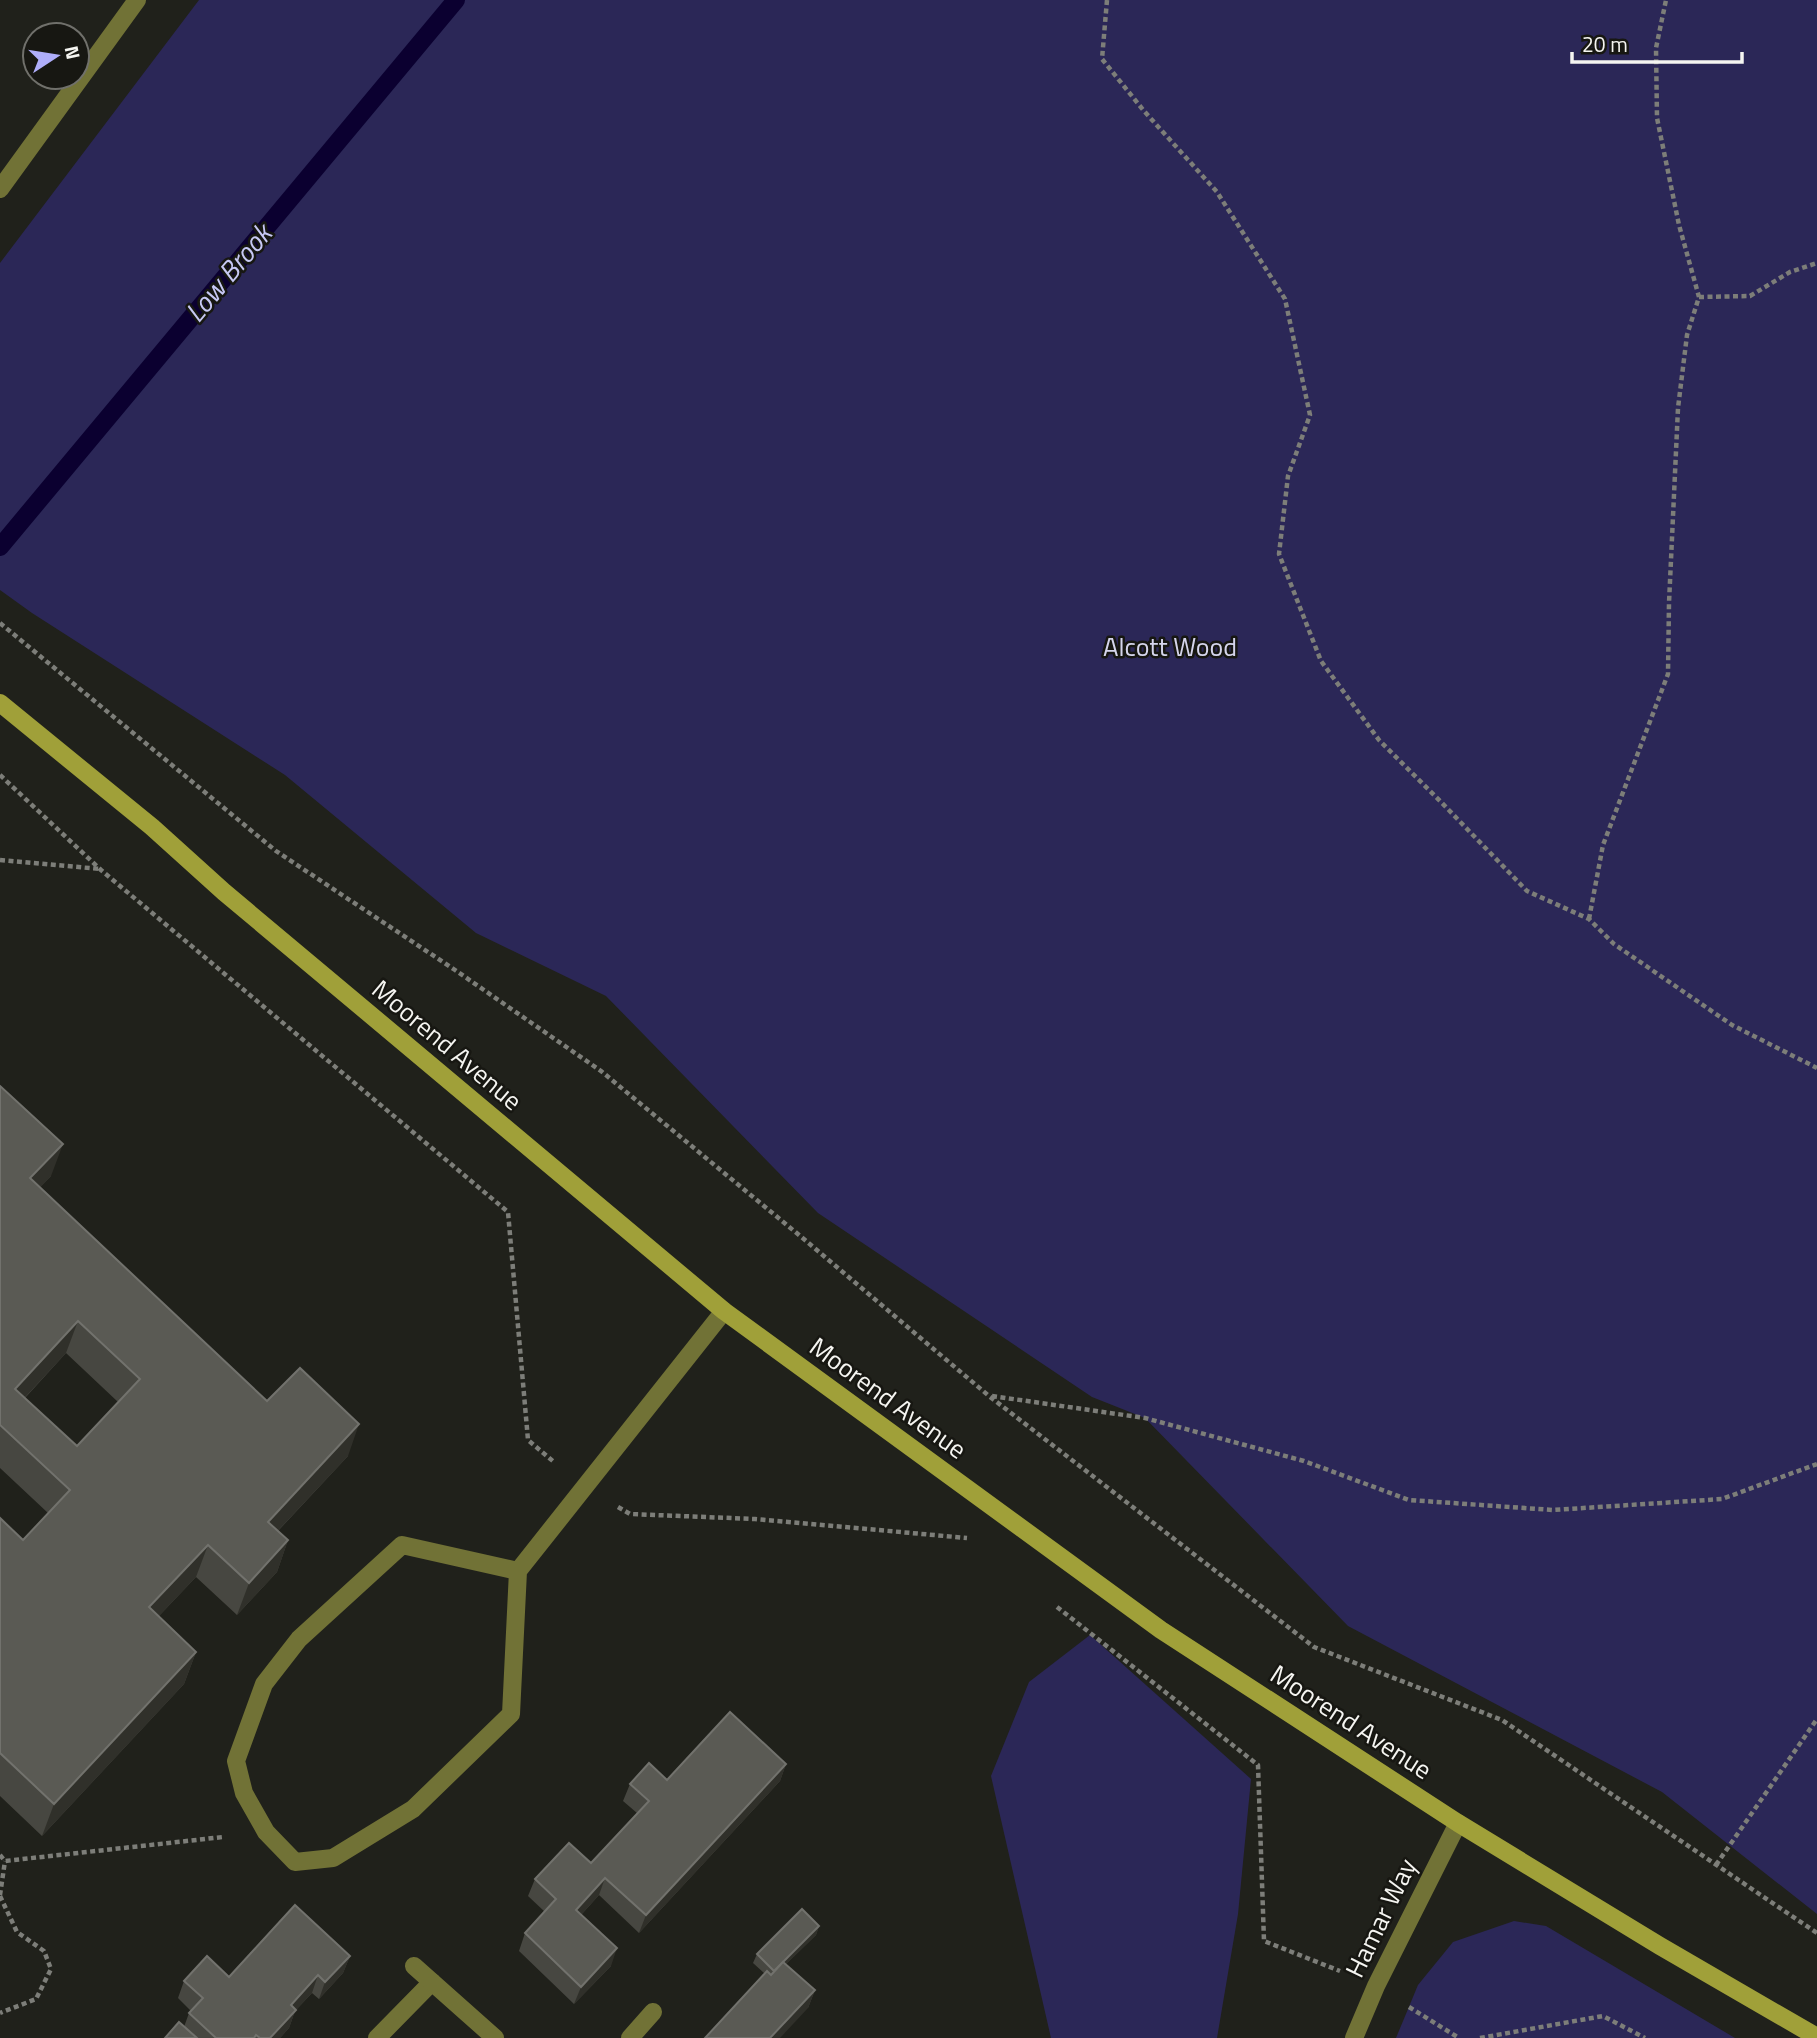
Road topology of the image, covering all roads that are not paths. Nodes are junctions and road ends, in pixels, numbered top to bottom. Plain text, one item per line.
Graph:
1 (137, 0) edge
2 (0, 189) edge
3 (0, 703) edge
4 (724, 1311) junction
5 (518, 1571) junction
6 (1458, 1823) junction
7 (414, 1966) dead end
8 (432, 1982) junction
9 (653, 2012) dead end
10 (1817, 2037) edge
11 (377, 2038) edge
12 (495, 2038) edge
13 (630, 2038) edge
14 (1354, 2038) edge

1 - 2 street
3 - 4 street, Moorend Avenue
4 - 5 street
4 - 6 street, Moorend Avenue
5 - 5 street
6 - 10 street, Moorend Avenue
6 - 14 street, Hamar Way
7 - 8 street
8 - 11 street
8 - 12 street
9 - 13 street

